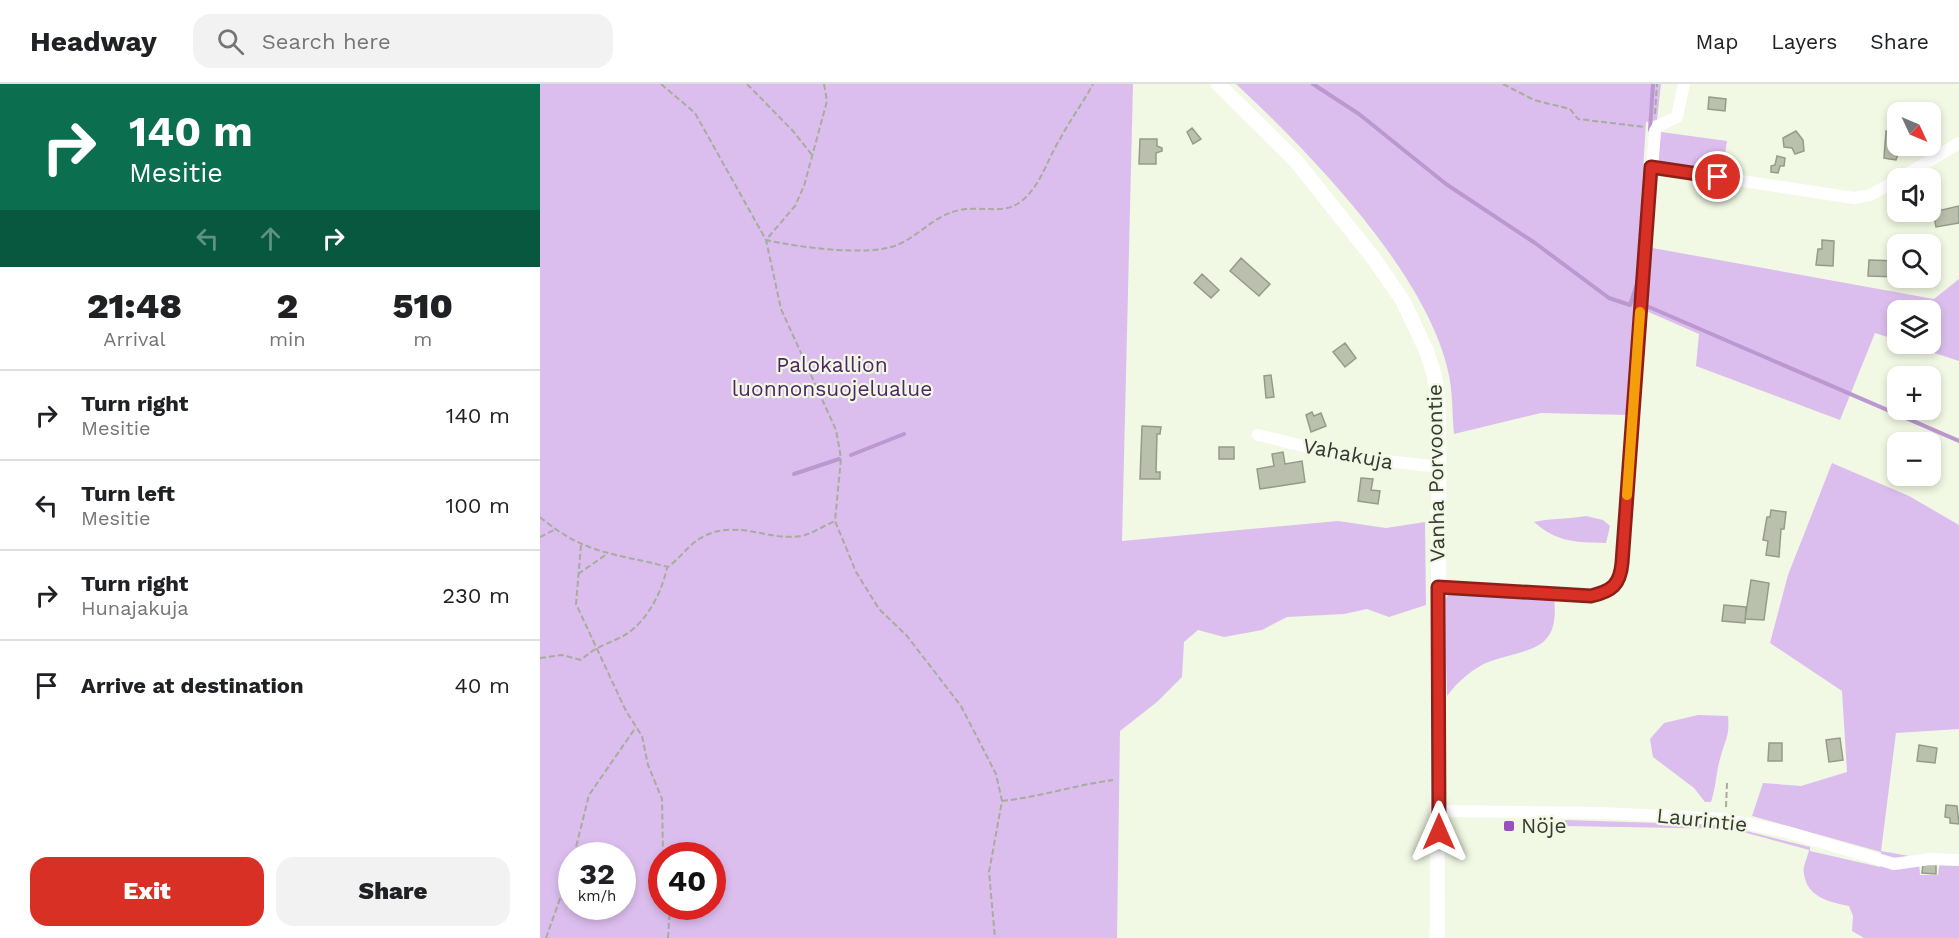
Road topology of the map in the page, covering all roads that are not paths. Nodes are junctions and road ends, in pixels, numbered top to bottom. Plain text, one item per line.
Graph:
1 (1218, 84) edge
2 (1684, 84) edge
3 (1959, 143) edge
4 (1651, 167) junction
5 (1917, 168) edge
6 (1887, 186) edge
7 (1258, 435) dead end
8 (1439, 467) junction
9 (1438, 587) junction
10 (1439, 811) junction
11 (1959, 860) edge
12 (1437, 938) edge

1 - 8 street, Vanha Porvoontie
2 - 4 street
3 - 5 street
4 - 6 street
4 - 9 street
7 - 8 street, Vahakuja
8 - 9 street, Vanha Porvoontie
9 - 10 street, Vanha Porvoontie
10 - 11 street, Laurintie
10 - 12 street, Vanha Porvoontie

